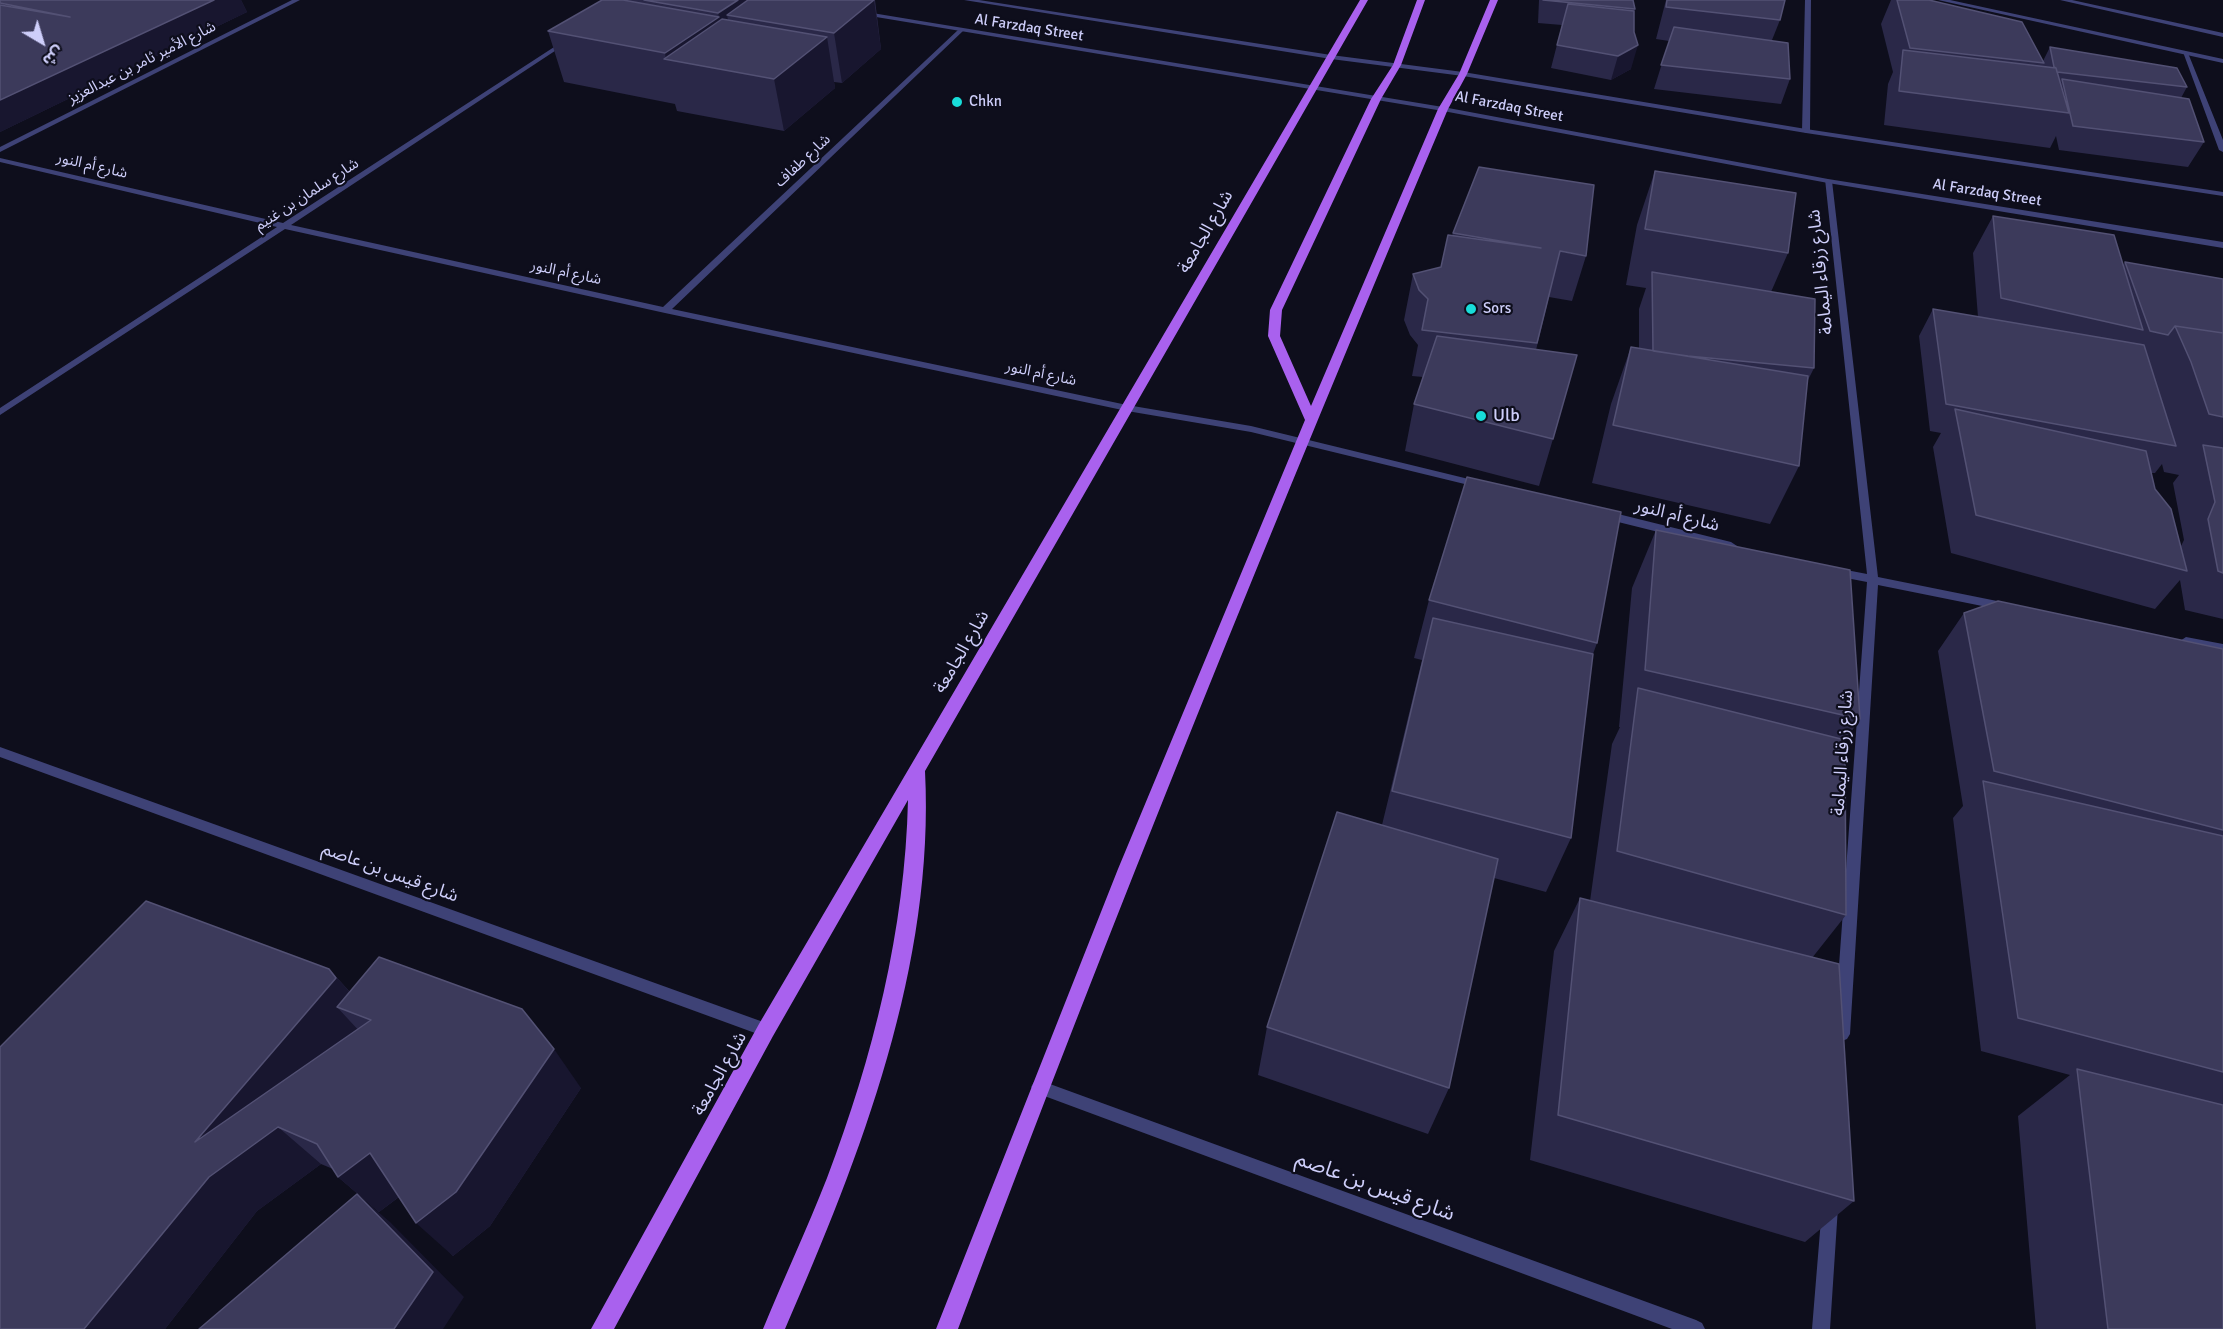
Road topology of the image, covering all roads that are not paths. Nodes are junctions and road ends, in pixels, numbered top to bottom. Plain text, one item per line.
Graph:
1 (297, 0) edge
2 (967, 0) edge
3 (1364, 0) edge
4 (1421, 0) edge
5 (1494, 0) edge
6 (1808, 0) edge
7 (1941, 0) edge
8 (2063, 0) edge
9 (846, 10) edge
10 (960, 31) junction
11 (579, 32) edge
12 (2223, 34) edge
13 (2185, 53) junction
14 (1331, 57) junction
15 (2223, 61) edge
16 (1397, 65) junction
17 (1463, 74) junction
18 (1312, 89) junction
19 (1376, 99) junction
20 (1443, 109) junction
21 (1806, 131) junction
22 (0, 150) edge
23 (2223, 150) edge
24 (0, 160) edge
25 (1828, 181) junction
26 (2223, 194) edge
27 (284, 226) junction
28 (2223, 245) edge
29 (665, 310) junction
30 (1127, 408) junction
31 (0, 412) edge
32 (1310, 419) junction
33 (1301, 441) junction
34 (1496, 488) edge
35 (1599, 514) edge
36 (1748, 550) edge
37 (1828, 570) edge
38 (1874, 581) junction
39 (2013, 608) edge
40 (2176, 639) edge
41 (2223, 648) edge
42 (0, 752) edge
43 (917, 769) junction
44 (766, 1030) junction
45 (1841, 1044) edge
46 (1039, 1087) junction
47 (1830, 1198) edge
48 (602, 1329) edge
49 (774, 1329) edge
50 (947, 1329) edge
51 (1696, 1329) edge
52 (1821, 1329) edge

1 - 22 street, شارع الأمير ثامر بن عبدالعزيز
2 - 14 street, Al Farzdaq Street
3 - 14 main road, شارع الجامعة
4 - 16 main road
5 - 17 main road
6 - 21 street
7 - 13 street
8 - 12 street
9 - 10 street, Al Farzdaq Street
10 - 18 street, Al Farzdaq Street
10 - 29 street, شارع طفاف
11 - 27 street, شارع سلمان بن غنيم
13 - 15 street
13 - 23 street
14 - 16 street, Al Farzdaq Street
14 - 18 main road, شارع الجامعة
16 - 17 street, Al Farzdaq Street
16 - 19 main road
17 - 20 main road
17 - 21 street, Al Farzdaq Street
18 - 19 street, Al Farzdaq Street
18 - 30 main road, شارع الجامعة
19 - 20 street, Al Farzdaq Street
19 - 32 main road
20 - 25 street, Al Farzdaq Street
20 - 32 main road
21 - 26 street, Al Farzdaq Street
24 - 27 street, شارع أم النور
25 - 28 street, Al Farzdaq Street
25 - 38 street, شارع زرقاء اليمامة
27 - 29 street, شارع أم النور
27 - 31 street, شارع سلمان بن غنيم
29 - 30 street, شارع أم النور
30 - 33 street, شارع أم النور
30 - 43 main road, شارع الجامعة
32 - 33 main road
33 - 34 street
33 - 46 main road
35 - 36 street, شارع أم النور
37 - 38 street
38 - 39 street
38 - 45 street, شارع زرقاء اليمامة
40 - 41 street
42 - 44 street, شارع قيس بن عاصم
43 - 44 main road, شارع الجامعة
43 - 49 main road
44 - 48 main road, شارع الجامعة
46 - 50 main road
46 - 51 street, شارع قيس بن عاصم
47 - 52 street

